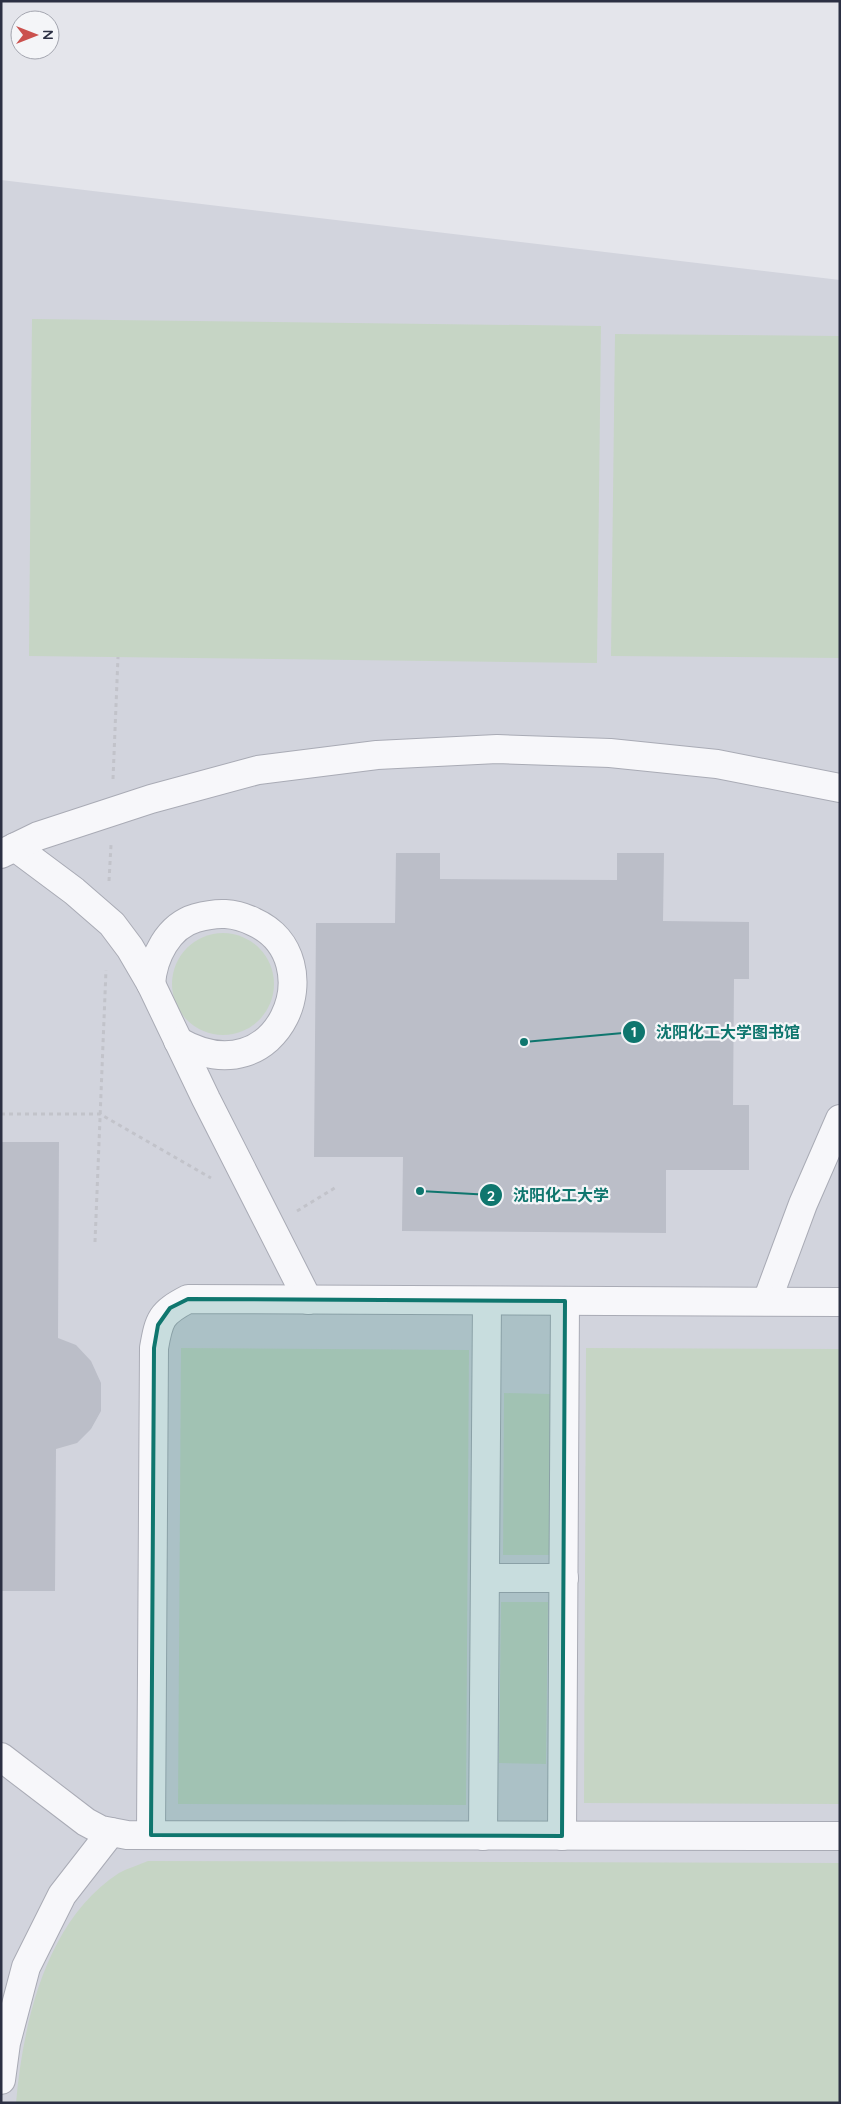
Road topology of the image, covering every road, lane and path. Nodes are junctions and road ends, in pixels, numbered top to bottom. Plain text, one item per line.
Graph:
1 (840, 788) edge
2 (8, 850) edge
3 (151, 984) junction
4 (178, 1040) junction
5 (1, 1114) edge
6 (840, 1119) edge
7 (219, 1183) dead end
8 (338, 1186) dead end
9 (271, 1227) junction
10 (308, 1300) junction
11 (487, 1300) junction
12 (566, 1301) junction
13 (767, 1301) junction
14 (840, 1302) edge
15 (485, 1578) junction
16 (564, 1578) junction
17 (1, 1757) edge
18 (110, 1832) junction
19 (151, 1835) junction
20 (483, 1836) junction
21 (562, 1836) junction
22 (840, 1836) edge
23 (1, 2080) edge

1 - 2 street
2 - 3 street
3 - 4 street
3 - 4 street
4 - 9 street
5 - 7 path
6 - 13 street
8 - 9 path
9 - 10 street
10 - 11 street
10 - 19 street
11 - 12 street
11 - 15 street
12 - 13 street
12 - 16 street
13 - 14 street
15 - 16 street
15 - 20 street
16 - 21 street
17 - 18 street
18 - 19 street
18 - 23 street
19 - 20 street
20 - 21 street
21 - 22 street

